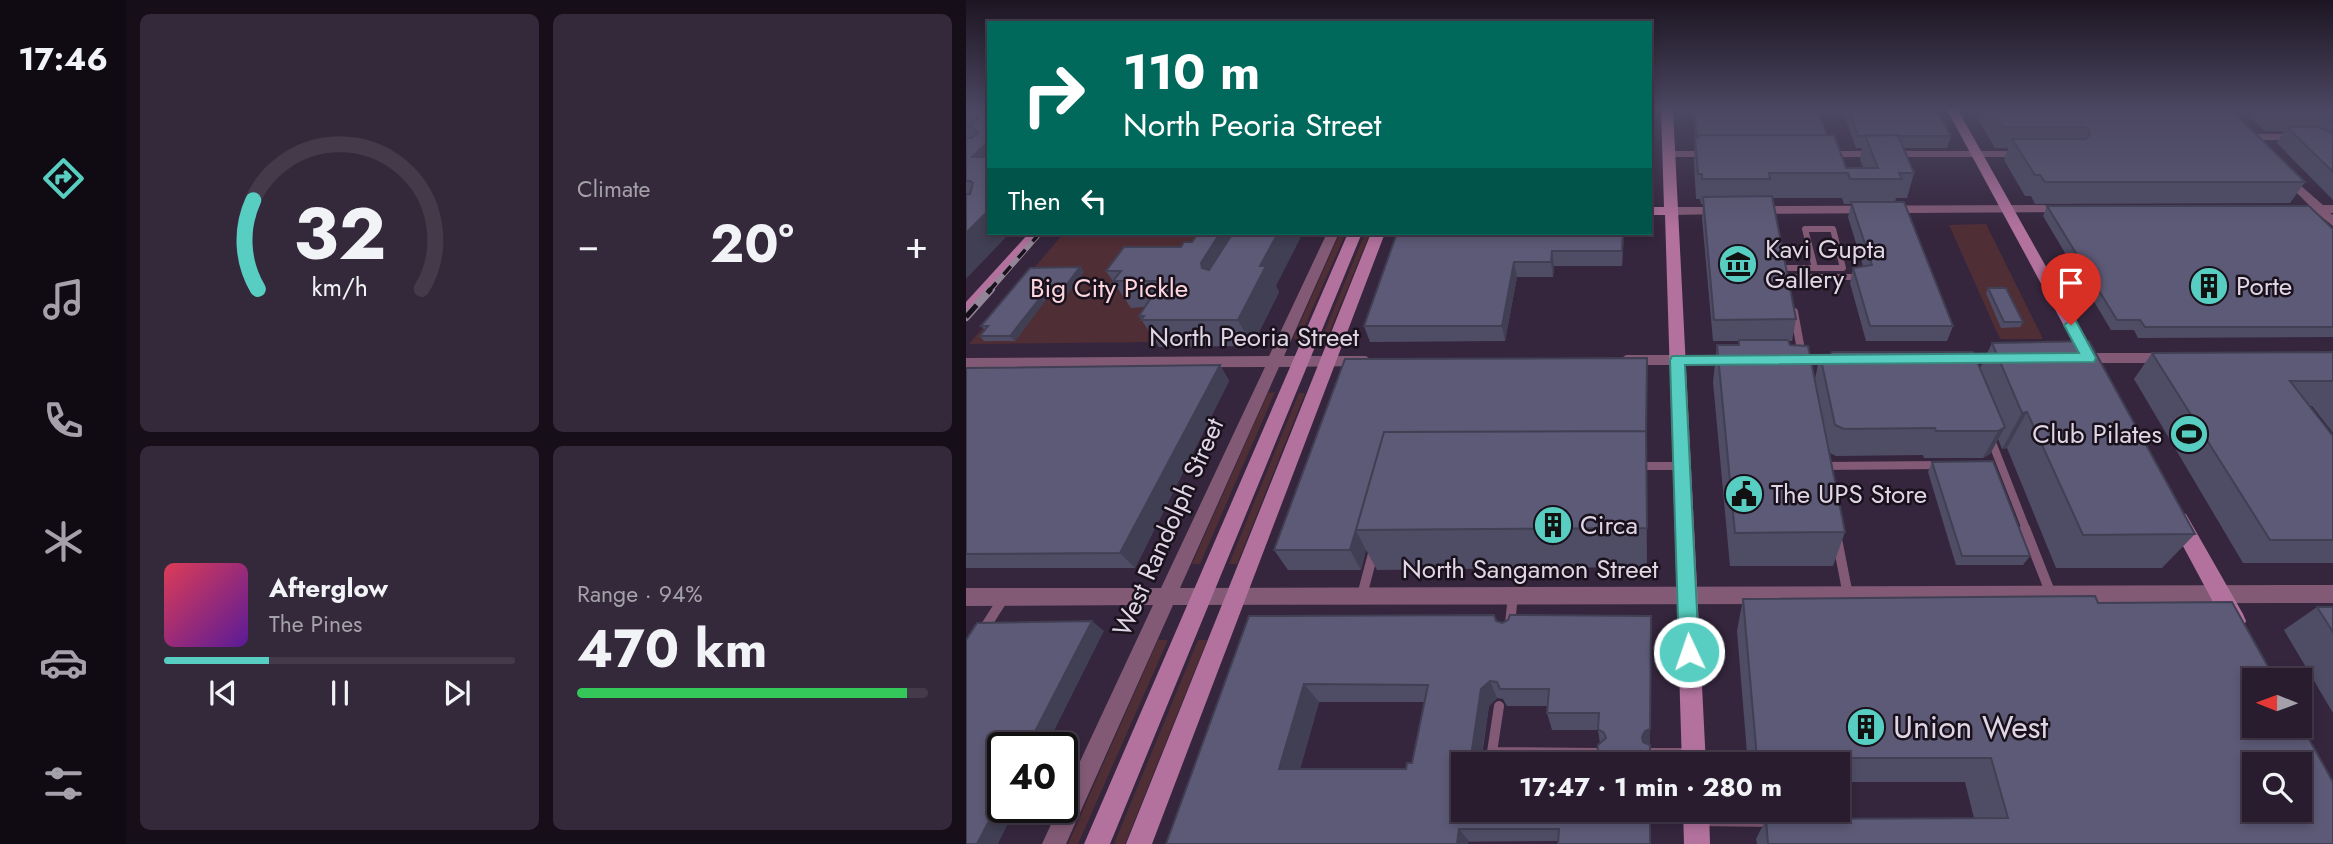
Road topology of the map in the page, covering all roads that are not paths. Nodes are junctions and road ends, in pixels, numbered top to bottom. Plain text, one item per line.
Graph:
1 (1668, 149) edge
2 (1973, 149) edge
3 (2258, 149) edge
4 (2262, 153) edge
5 (1668, 154) junction
6 (1821, 154) edge
7 (1873, 154) edge
8 (1886, 154) edge
9 (1976, 154) junction
10 (2023, 154) edge
11 (1718, 155) edge
12 (2274, 164) edge
13 (2080, 209) edge
14 (2274, 209) edge
15 (2319, 209) junction
16 (2333, 209) edge
17 (2007, 210) junction
18 (1652, 211) edge
19 (1671, 211) junction
20 (2333, 222) edge
21 (1034, 235) edge
22 (1332, 235) edge
23 (1354, 235) edge
24 (1377, 235) edge
25 (1783, 257) edge
26 (1815, 268) junction
27 (1786, 273) junction
28 (1860, 277) edge
29 (1790, 290) edge
30 (1792, 304) edge
31 (966, 312) edge
32 (2057, 358) edge
33 (2089, 358) junction
34 (2188, 358) edge
35 (1608, 360) edge
36 (1678, 360) junction
37 (1749, 360) edge
38 (1328, 361) junction
39 (1378, 361) edge
40 (1273, 362) junction
41 (1301, 362) junction
42 (1803, 362) edge
43 (966, 363) edge
44 (2100, 378) edge
45 (1986, 427) edge
46 (1820, 453) edge
47 (2001, 464) junction
48 (1946, 465) edge
49 (1987, 465) edge
50 (1623, 466) edge
51 (1681, 466) junction
52 (1823, 466) junction
53 (1825, 479) edge
54 (2172, 508) edge
55 (1835, 531) edge
56 (1375, 545) edge
57 (2333, 594) edge
58 (1167, 595) junction
59 (1202, 595) junction
60 (1513, 595) junction
61 (1847, 595) junction
62 (2051, 595) junction
63 (2220, 595) junction
64 (1004, 596) junction
65 (1235, 596) junction
66 (1362, 596) junction
67 (1687, 596) junction
68 (966, 597) edge
69 (1508, 634) edge
70 (2244, 637) edge
71 (978, 639) edge
72 (1499, 706) edge
73 (1492, 752) edge
74 (1694, 752) edge
75 (1760, 822) edge
76 (1696, 825) edge
77 (1055, 844) edge
78 (1097, 844) edge
79 (1139, 844) edge

1 - 5 street
2 - 9 street
3 - 4 street
5 - 11 lane
5 - 19 street
6 - 7 lane
8 - 9 lane
9 - 10 lane
9 - 17 street
12 - 15 street
13 - 17 street
14 - 15 street
15 - 16 street
15 - 20 street
17 - 19 street
17 - 33 street
18 - 19 street
19 - 36 street
21 - 31 street
22 - 40 street, West Randolph Street
23 - 41 street
24 - 38 street
25 - 27 lane
26 - 26 lane
26 - 27 lane
27 - 28 lane
27 - 29 lane
30 - 42 lane
32 - 33 street
33 - 34 street
33 - 44 street
35 - 36 street
36 - 37 street
36 - 51 street
38 - 39 street, North Peoria Street
38 - 41 street, North Peoria Street
38 - 65 street
40 - 41 street, North Peoria Street
40 - 43 street, North Peoria Street
40 - 58 street, West Randolph Street
41 - 59 street
45 - 47 lane
46 - 52 lane
47 - 49 lane
47 - 62 lane
48 - 52 lane
50 - 51 lane
51 - 67 street
52 - 53 lane
54 - 63 street
55 - 61 lane
56 - 66 lane
57 - 63 street, North Sangamon Street
58 - 59 street, North Sangamon Street
58 - 64 street, North Sangamon Street
58 - 77 street, West Randolph Street
59 - 65 street, North Sangamon Street
59 - 78 street
60 - 66 street, North Sangamon Street
60 - 67 street, North Sangamon Street
60 - 69 lane
61 - 62 street, North Sangamon Street
61 - 67 street, North Sangamon Street
62 - 63 street, North Sangamon Street
63 - 70 street
64 - 68 street, North Sangamon Street
64 - 71 lane
65 - 66 street, North Sangamon Street
65 - 79 street
67 - 74 street
72 - 73 lane
75 - 76 lane

